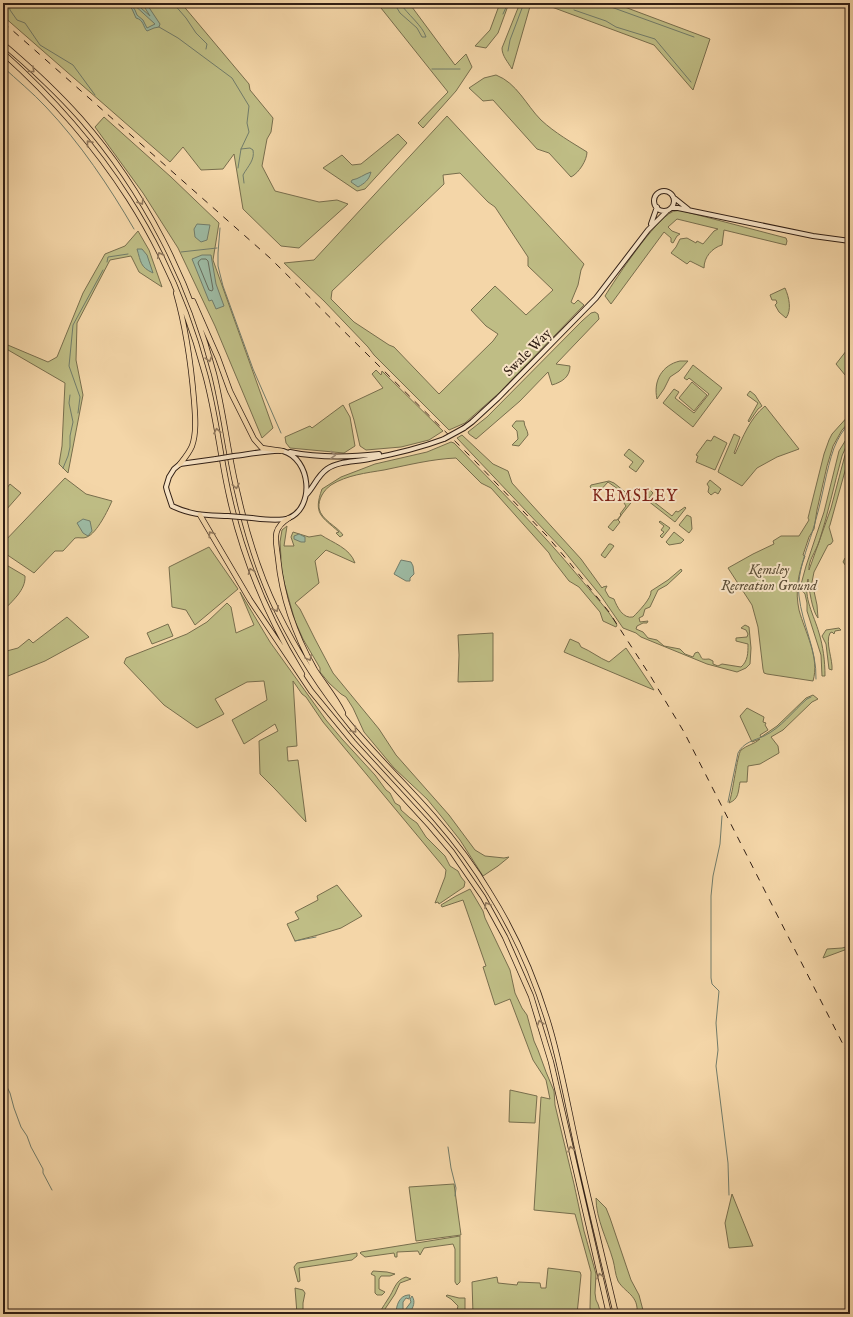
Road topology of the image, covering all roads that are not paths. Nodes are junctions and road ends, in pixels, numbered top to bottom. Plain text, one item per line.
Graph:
1 (3, 44) edge
2 (3, 53) edge
3 (673, 196) junction
4 (657, 208) junction
5 (671, 208) junction
6 (667, 211) junction
7 (691, 211) junction
8 (648, 230) junction
9 (850, 241) edge
10 (177, 269) junction
11 (171, 276) junction
12 (282, 451) junction
13 (394, 453) junction
14 (180, 464) junction
15 (305, 496) junction
16 (200, 516) junction
17 (289, 518) junction
18 (345, 719) junction
19 (339, 726) junction
20 (609, 1314) edge
21 (616, 1314) edge

1 -> 10 highway
11 -> 2 highway
3 - 4 main road
3 - 5 main road
3 - 7 main road
4 - 6 main road
4 - 8 main road, Swale Way
5 - 6 main road
5 - 7 main road
6 - 8 main road, Swale Way
7 - 9 main road
8 - 13 main road, Swale Way, bridge
10 - 12 highway
10 -> 18 highway
11 - 14 highway
19 -> 11 highway
12 -> 13 main road, Swale Way
12 - 14 main road, Swale Way, bridge
12 - 15 main road
13 - 15 main road, Swale Way
14 - 16 main road
15 - 17 main road, Swale Way
16 - 17 main road, bridge
19 -> 16 highway
17 -> 18 highway
18 -> 21 highway
20 -> 19 highway

